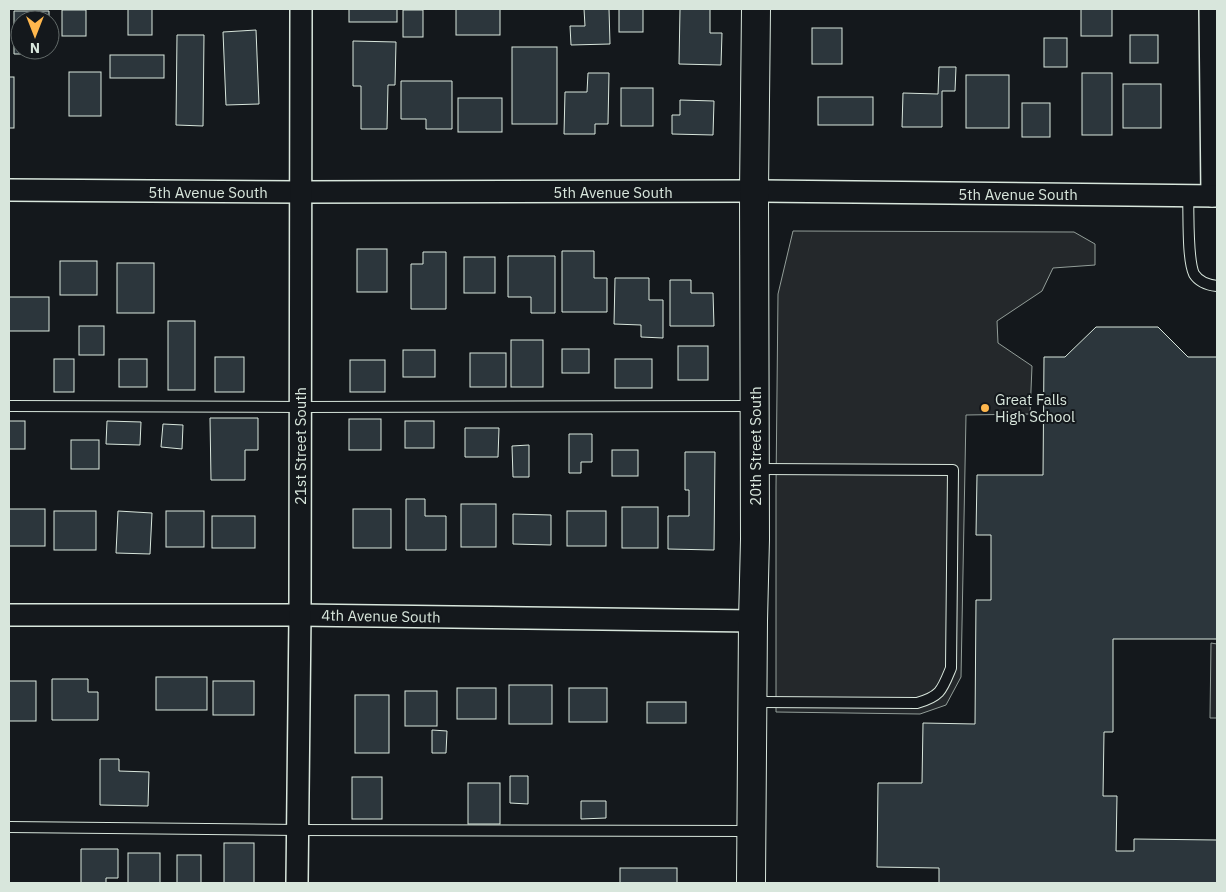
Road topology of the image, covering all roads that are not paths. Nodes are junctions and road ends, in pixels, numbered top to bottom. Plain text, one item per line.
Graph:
1 (301, 9) edge
2 (756, 9) edge
3 (1210, 9) edge
4 (9, 190) edge
5 (300, 192) junction
6 (754, 192) junction
7 (1188, 195) junction
8 (1215, 196) edge
9 (1217, 286) edge
10 (9, 406) edge
11 (755, 406) junction
12 (300, 408) junction
13 (754, 469) junction
14 (9, 614) edge
15 (300, 614) junction
16 (753, 621) junction
17 (752, 702) junction
18 (9, 827) edge
19 (297, 830) junction
20 (752, 831) junction
21 (296, 883) edge
22 (751, 883) edge

1 - 5 street, 21st Street South
2 - 6 street, 20th Street South
3 - 8 street
4 - 5 street, 5th Avenue South
5 - 6 street, 5th Avenue South
5 - 12 street, 21st Street South
6 - 7 street, 5th Avenue South
6 - 11 street, 20th Street South
7 - 8 street, 5th Avenue South
7 - 9 lane
10 - 12 lane
11 - 12 lane
11 - 13 street, 20th Street South
12 - 15 street, 21st Street South
13 - 16 street, 20th Street South
13 - 17 lane
14 - 15 street, 4th Avenue South
15 - 16 street, 4th Avenue South
15 - 19 street, 21st Street South
16 - 17 street, 20th Street South
17 - 20 street, 20th Street South
18 - 19 lane
19 - 20 lane
19 - 21 street, 21st Street South
20 - 22 street, 20th Street South

